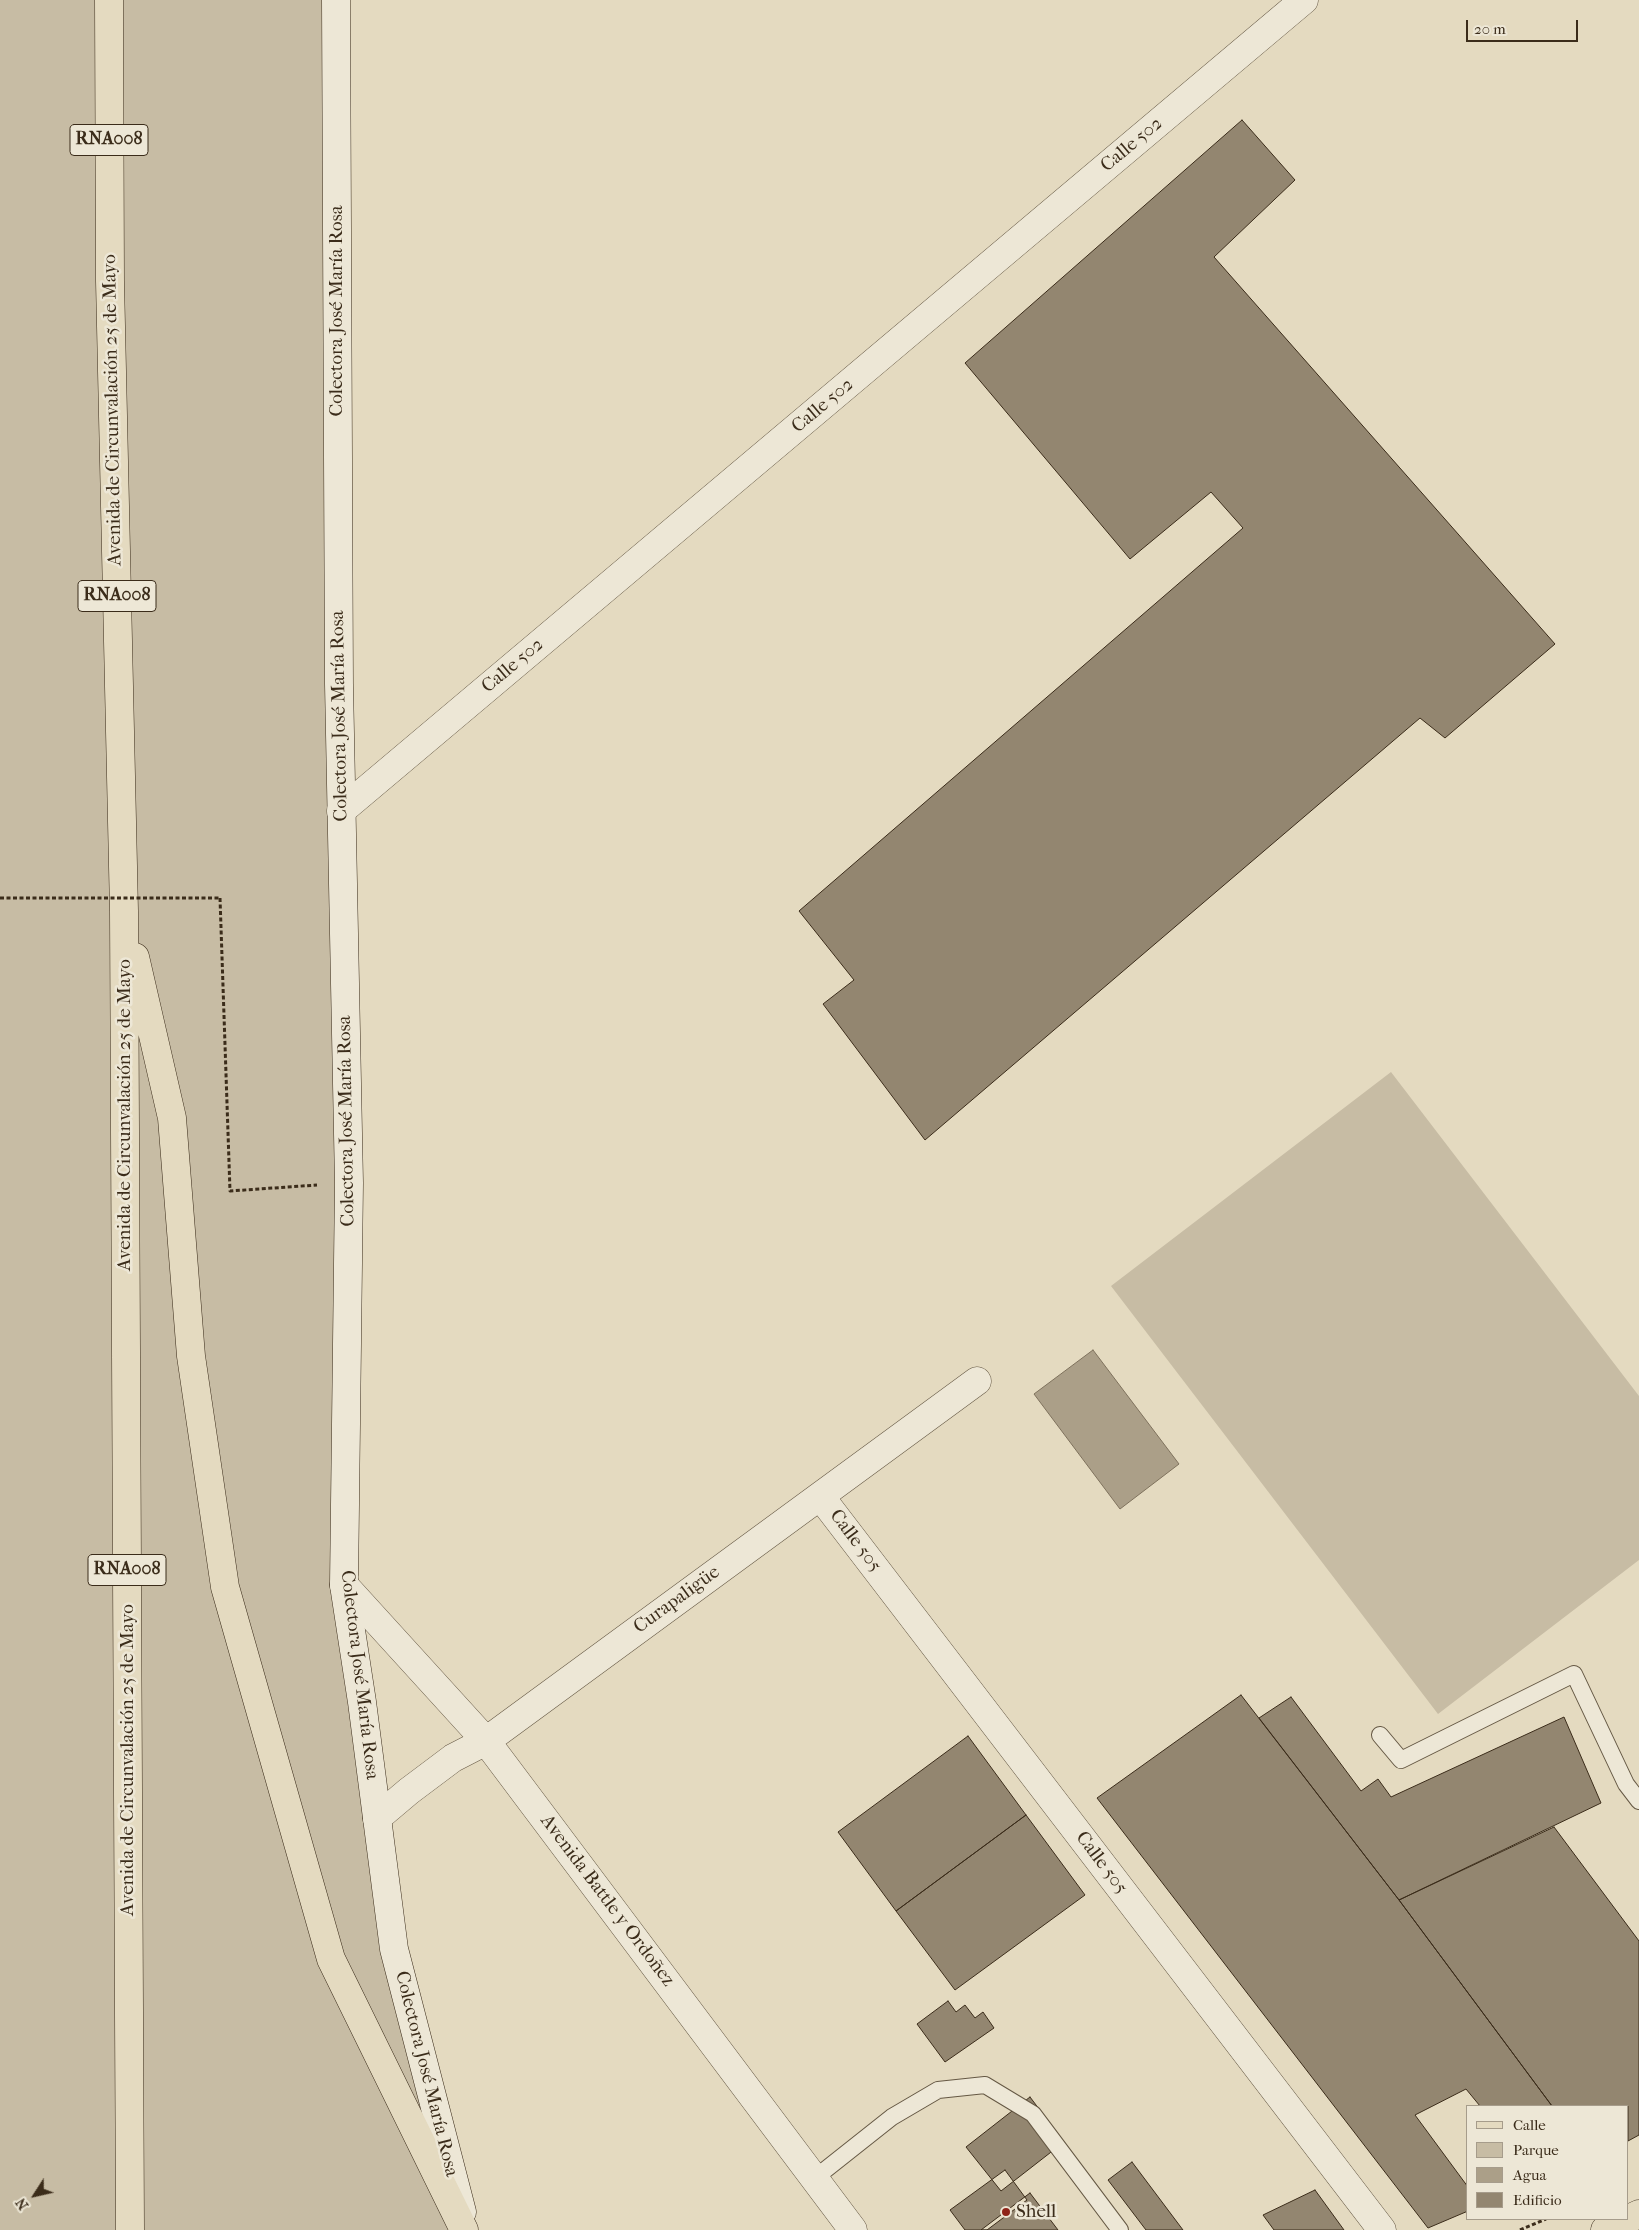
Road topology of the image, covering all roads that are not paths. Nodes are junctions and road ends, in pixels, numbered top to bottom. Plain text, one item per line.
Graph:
1 (109, 0) edge
2 (336, 0) edge
3 (1304, 0) edge
4 (341, 811) junction
5 (124, 911) junction
6 (977, 1381) dead end
7 (820, 1496) junction
8 (344, 1585) junction
9 (1380, 1735) dead end
10 (486, 1741) junction
11 (1639, 1801) edge
12 (377, 1818) junction
13 (814, 2178) junction
14 (1626, 2220) edge
15 (130, 2230) edge
16 (465, 2230) edge
17 (853, 2230) edge
18 (1120, 2230) edge
19 (1382, 2230) edge
20 (1605, 2230) edge

1 - 5 main road, Avenida de Circunvalación 25 de Mayo / RNA008
2 - 4 street, Colectora José María Rosa
3 - 4 street, Calle 502
4 - 8 street, Colectora José María Rosa
5 - 15 main road, Avenida de Circunvalación 25 de Mayo / RNA008
5 - 16 main road
6 - 7 street, Curapaligüe
7 - 10 street, Curapaligüe
7 - 19 street, Calle 505
8 - 10 street, Avenida Battle y Ordoñez
8 - 12 street, Colectora José María Rosa
9 - 11 lane
10 - 12 street, Curapaligüe
10 - 13 street, Avenida Battle y Ordoñez
12 - 16 street, Colectora José María Rosa
13 - 17 street, Avenida Battle y Ordoñez
13 - 18 lane
14 - 20 main road

